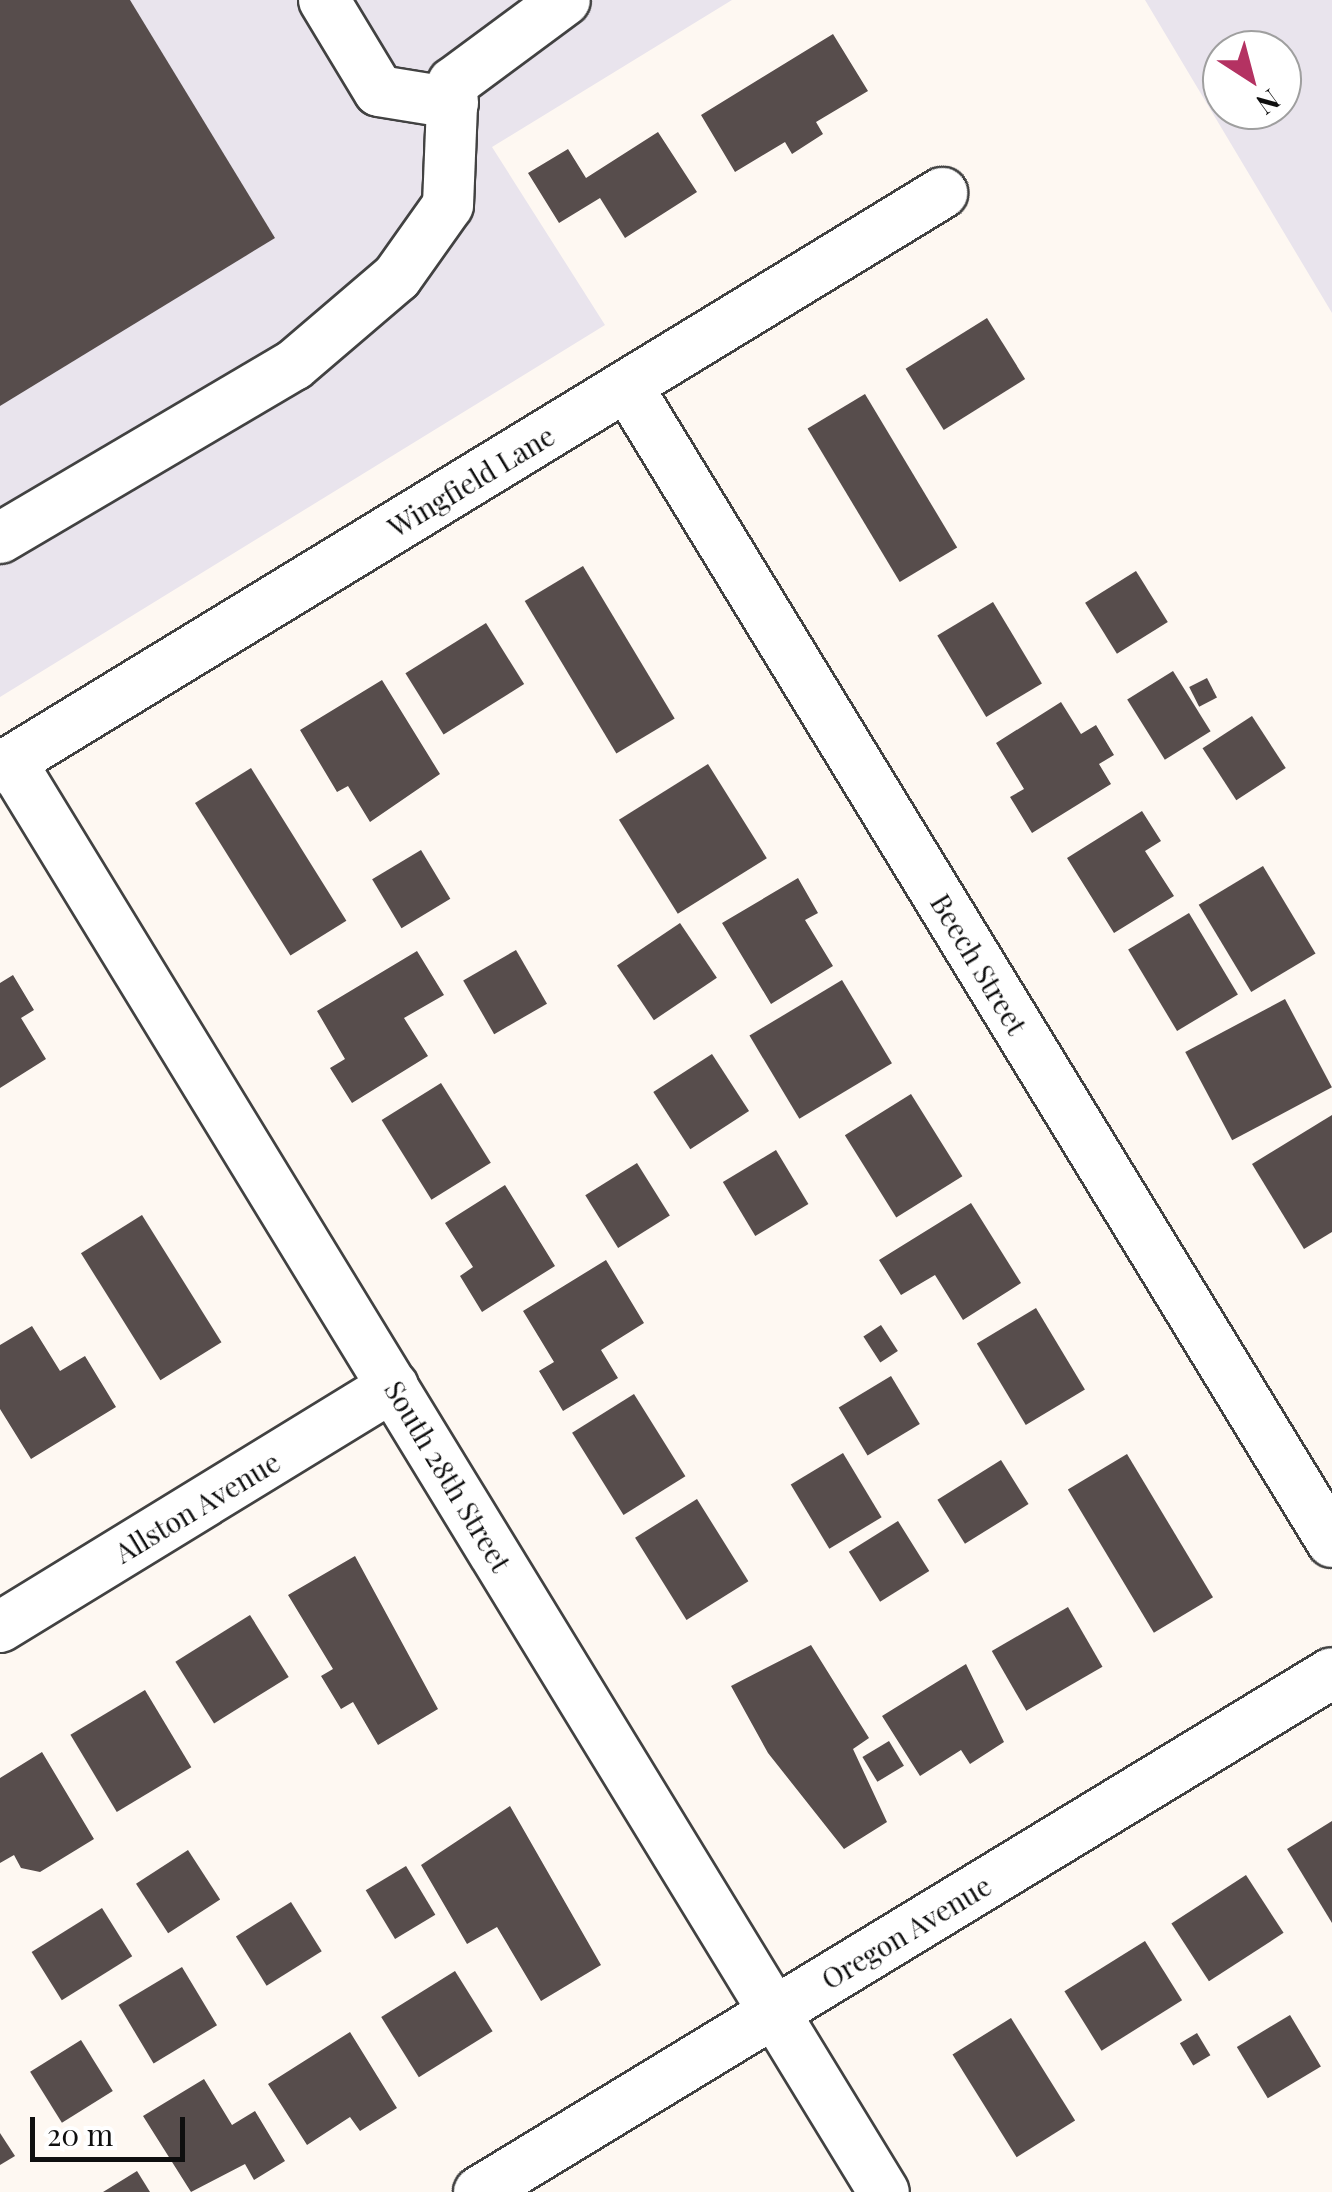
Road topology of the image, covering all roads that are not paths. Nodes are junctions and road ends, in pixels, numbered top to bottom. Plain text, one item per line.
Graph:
1 (324, 0) edge
2 (566, 0) edge
3 (453, 102) junction
4 (942, 194) dead end
5 (627, 386) junction
6 (0, 538) edge
7 (5, 765) edge
8 (393, 1386) junction
9 (1332, 1542) edge
10 (0, 1627) edge
11 (1332, 1672) edge
12 (775, 2012) junction
13 (479, 2192) edge
14 (884, 2192) edge

1 - 3 street
2 - 3 street
3 - 6 street
4 - 5 street, Wingfield Lane
5 - 7 street, Wingfield Lane
5 - 9 street, Beech Street
7 - 8 street, South 28th Street
8 - 10 street, Allston Avenue
8 - 12 street, South 28th Street
11 - 12 street, Oregon Avenue
12 - 13 street, Oregon Avenue
12 - 14 street, South 28th Street

